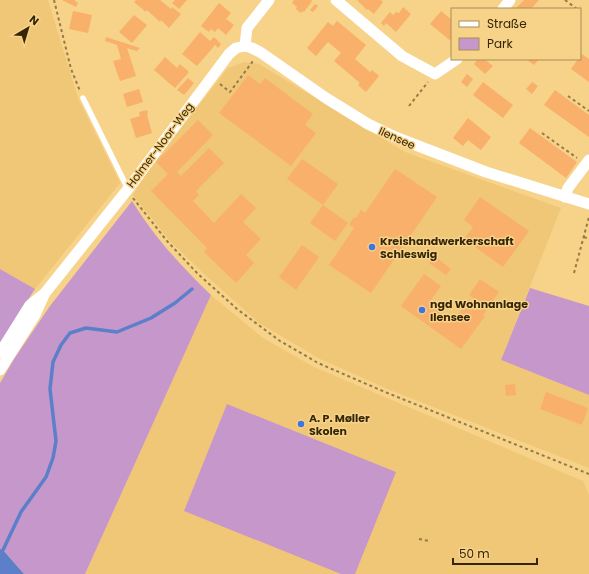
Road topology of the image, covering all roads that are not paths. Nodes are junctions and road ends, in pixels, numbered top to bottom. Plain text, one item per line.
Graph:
1 (269, 0) edge
2 (336, 0) edge
3 (510, 0) edge
4 (504, 8) edge
5 (245, 46) junction
6 (456, 60) edge
7 (83, 98) road end
8 (587, 162) edge
9 (128, 189) junction
10 (565, 197) junction
11 (589, 204) edge
12 (45, 293) junction
13 (0, 353) edge
14 (0, 370) edge

1 - 5 street
2 - 6 street
3 - 4 street
5 - 9 street, Holmer-Noor-Weg
5 - 10 street, Ilensee
7 - 9 lane
8 - 10 street
9 - 12 street, Holmer-Noor-Weg
10 - 11 street, Ilensee
12 - 13 street, Holmer-Noor-Weg
12 - 14 street, Holmer-Noor-Weg

